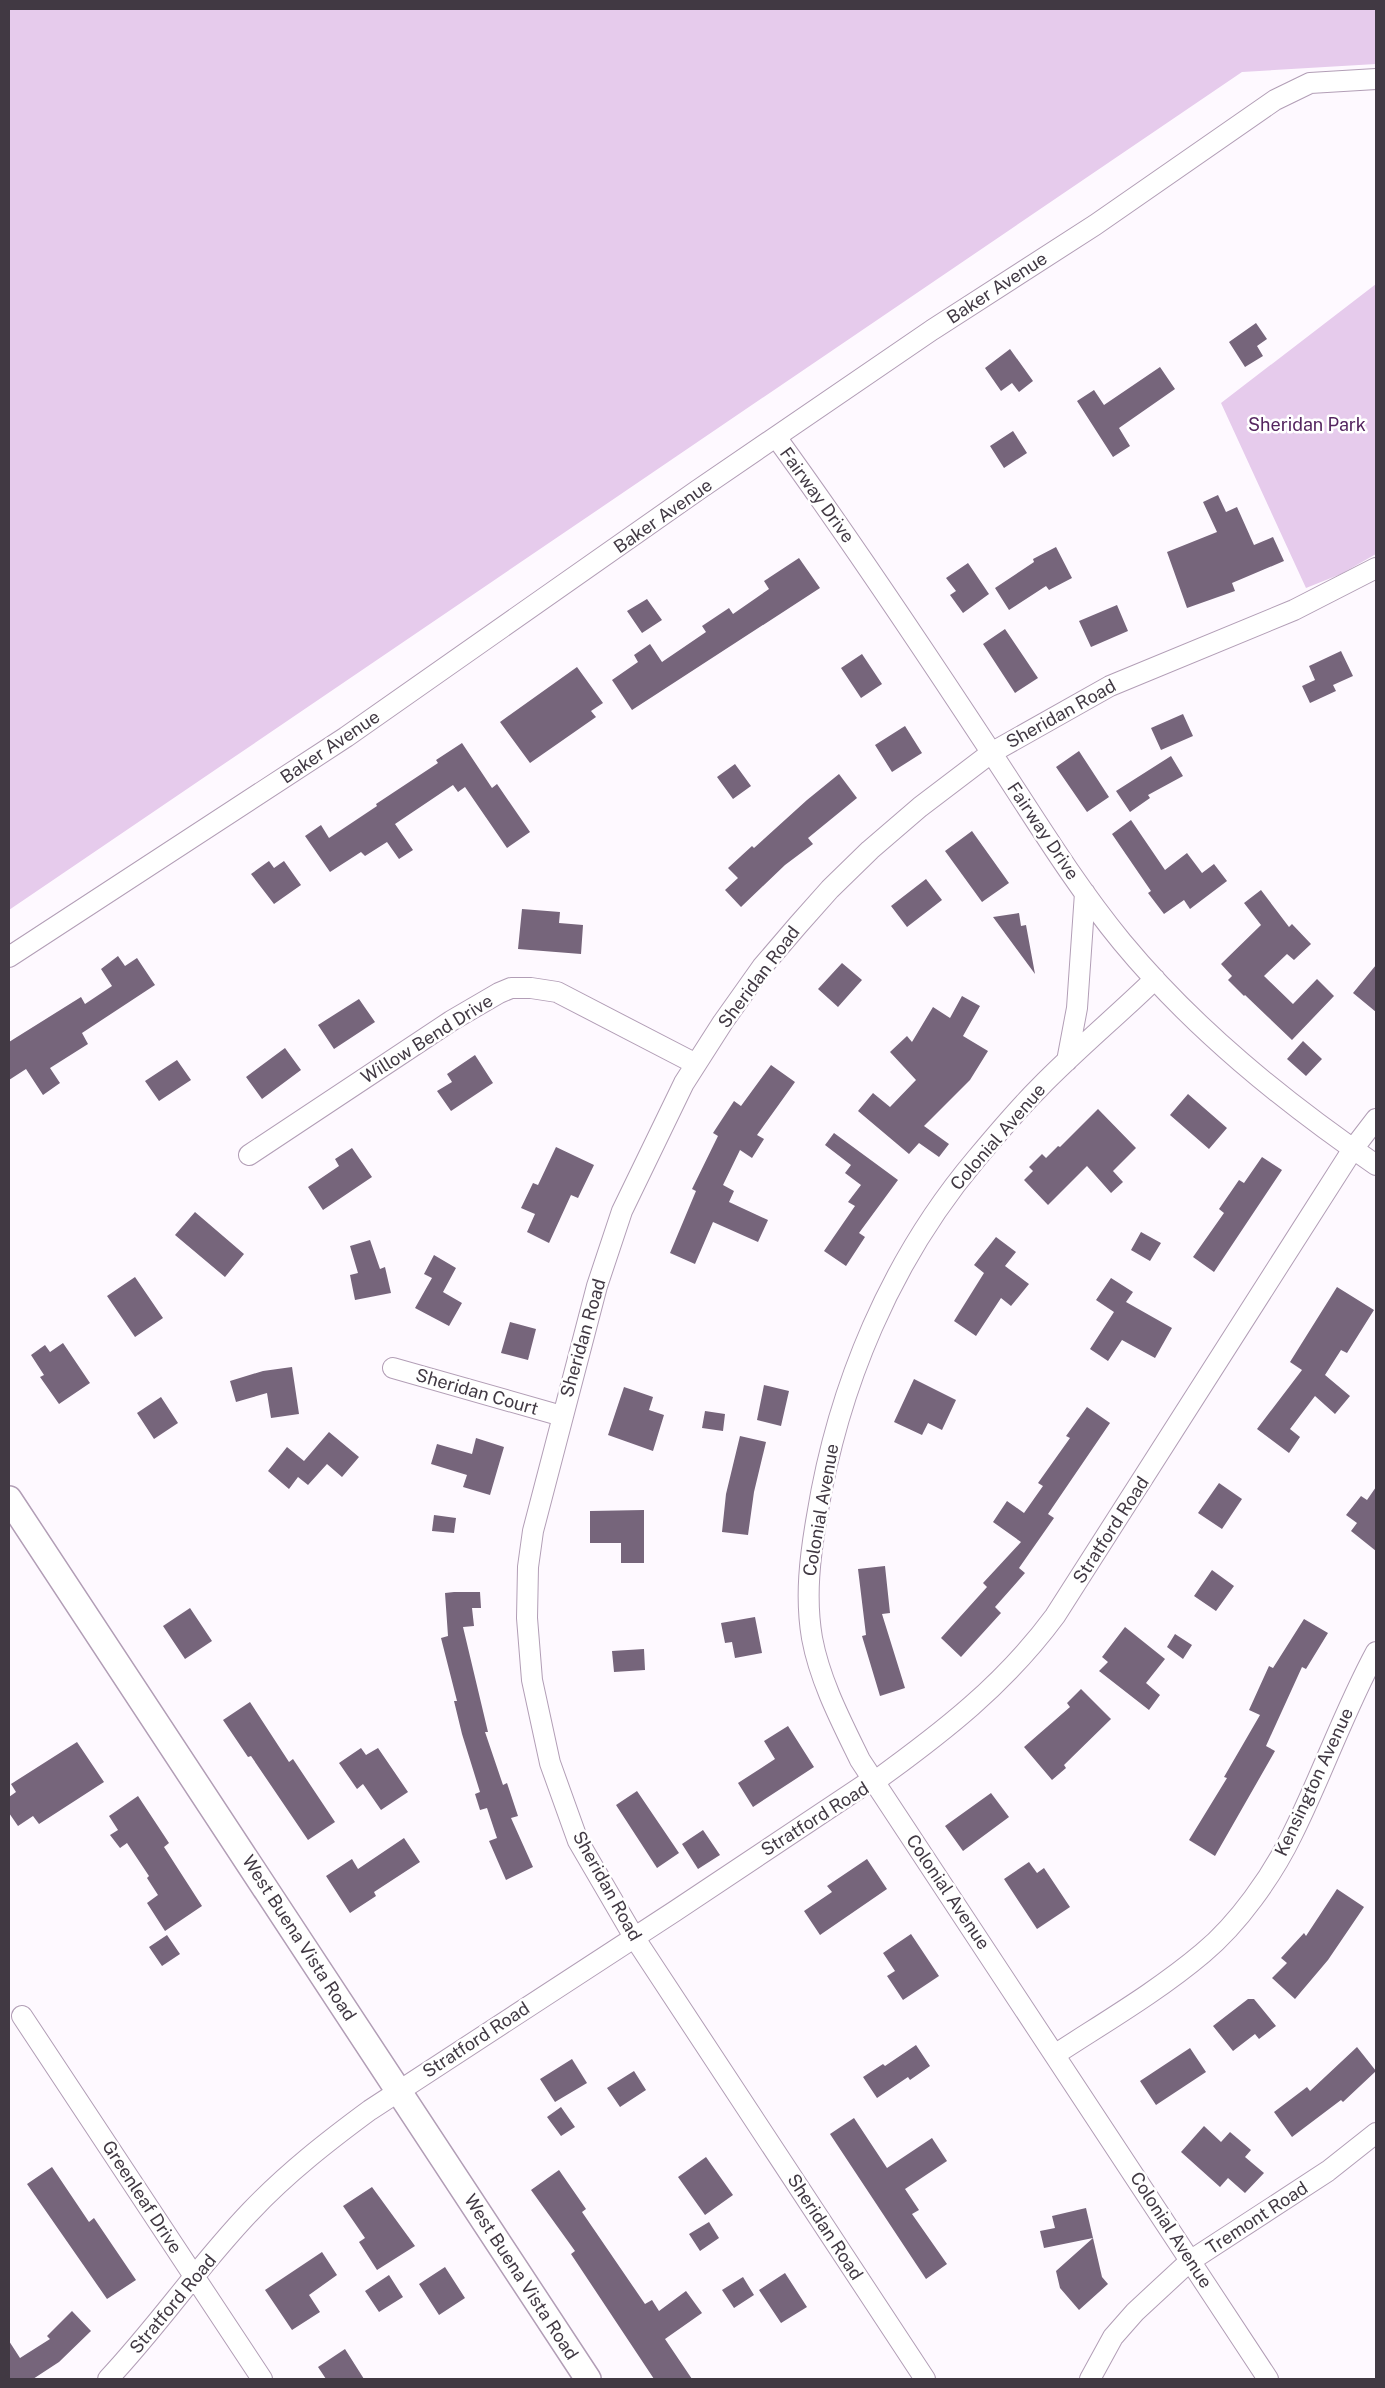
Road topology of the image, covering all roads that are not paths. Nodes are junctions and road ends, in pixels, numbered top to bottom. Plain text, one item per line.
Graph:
1 (1376, 79) edge
2 (776, 438) junction
3 (1376, 568) edge
4 (991, 752) junction
5 (1085, 893) junction
6 (9, 957) edge
7 (1155, 979) junction
8 (1067, 1061) junction
9 (696, 1064) junction
10 (1376, 1119) edge
11 (1353, 1149) junction
12 (249, 1155) dead end
13 (1376, 1165) edge
14 (393, 1368) dead end
15 (562, 1416) junction
16 (9, 1499) edge
17 (1376, 1652) edge
18 (874, 1782) junction
19 (634, 1937) junction
20 (22, 2016) dead end
21 (1056, 2054) junction
22 (400, 2092) junction
23 (1376, 2133) edge
24 (1190, 2261) junction
25 (195, 2277) junction
26 (108, 2379) edge
27 (262, 2379) edge
28 (588, 2379) edge
29 (925, 2379) edge
30 (1090, 2379) edge
31 (1268, 2379) edge

1 - 2 street, Baker Avenue
2 - 4 street, Fairway Drive
2 - 6 street, Baker Avenue
3 - 4 street, Sheridan Road
4 - 5 street, Fairway Drive
4 - 9 street, Sheridan Road
5 - 7 street, Fairway Drive
5 - 8 street
7 - 8 street, Colonial Avenue
7 - 11 street, Fairway Drive
8 - 18 street, Colonial Avenue
9 - 12 street, Willow Bend Drive
9 - 15 street, Sheridan Road
10 - 11 street, Stratford Road
11 - 13 street, Fairway Drive
11 - 18 street, Stratford Road
14 - 15 street, Sheridan Court
15 - 19 street, Sheridan Road
16 - 22 street, West Buena Vista Road
17 - 21 street, Kensington Avenue
18 - 19 street, Stratford Road
18 - 21 street, Colonial Avenue
19 - 22 street, Stratford Road
19 - 29 street, Sheridan Road
20 - 25 street, Greenleaf Drive
21 - 24 street, Colonial Avenue
22 - 25 street, Stratford Road
22 - 28 street, West Buena Vista Road
23 - 24 street, Tremont Road
24 - 30 street, Tremont Road
24 - 31 street, Colonial Avenue
25 - 26 street, Stratford Road
25 - 27 street, Greenleaf Drive

